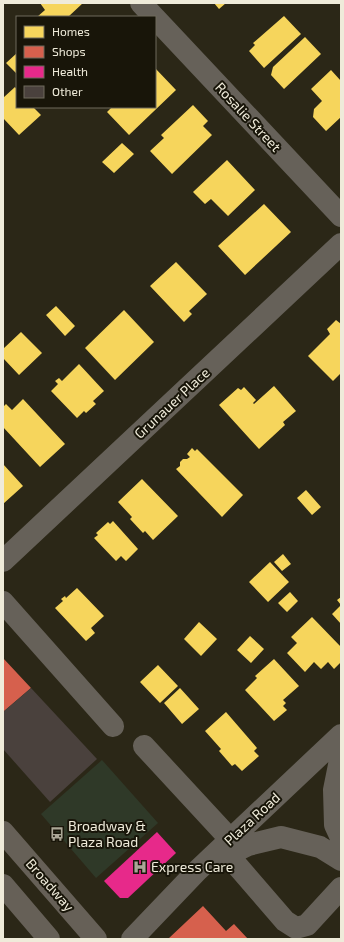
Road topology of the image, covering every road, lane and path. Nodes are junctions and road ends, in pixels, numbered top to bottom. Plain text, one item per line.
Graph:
1 (141, 3) edge
2 (154, 16) edge
3 (156, 18) edge
4 (341, 216) edge
5 (341, 244) edge
6 (3, 561) edge
7 (3, 602) edge
8 (113, 726) dead end
9 (341, 735) edge
10 (144, 746) dead end
11 (341, 755) edge
12 (3, 832) edge
13 (341, 838) edge
14 (229, 847) junction
15 (341, 860) edge
16 (3, 885) edge
17 (341, 888) edge
18 (49, 939) edge
19 (96, 939) edge
20 (132, 939) edge

1 - 2 street, Rosalie Street
3 - 4 street, Rosalie Street
5 - 6 street, Grunauer Place
7 - 8 street
9 - 14 street, Plaza Road
10 - 14 street
11 - 13 street
12 - 19 main road, Broadway
14 - 15 street
14 - 17 street
14 - 20 street
16 - 18 main road

